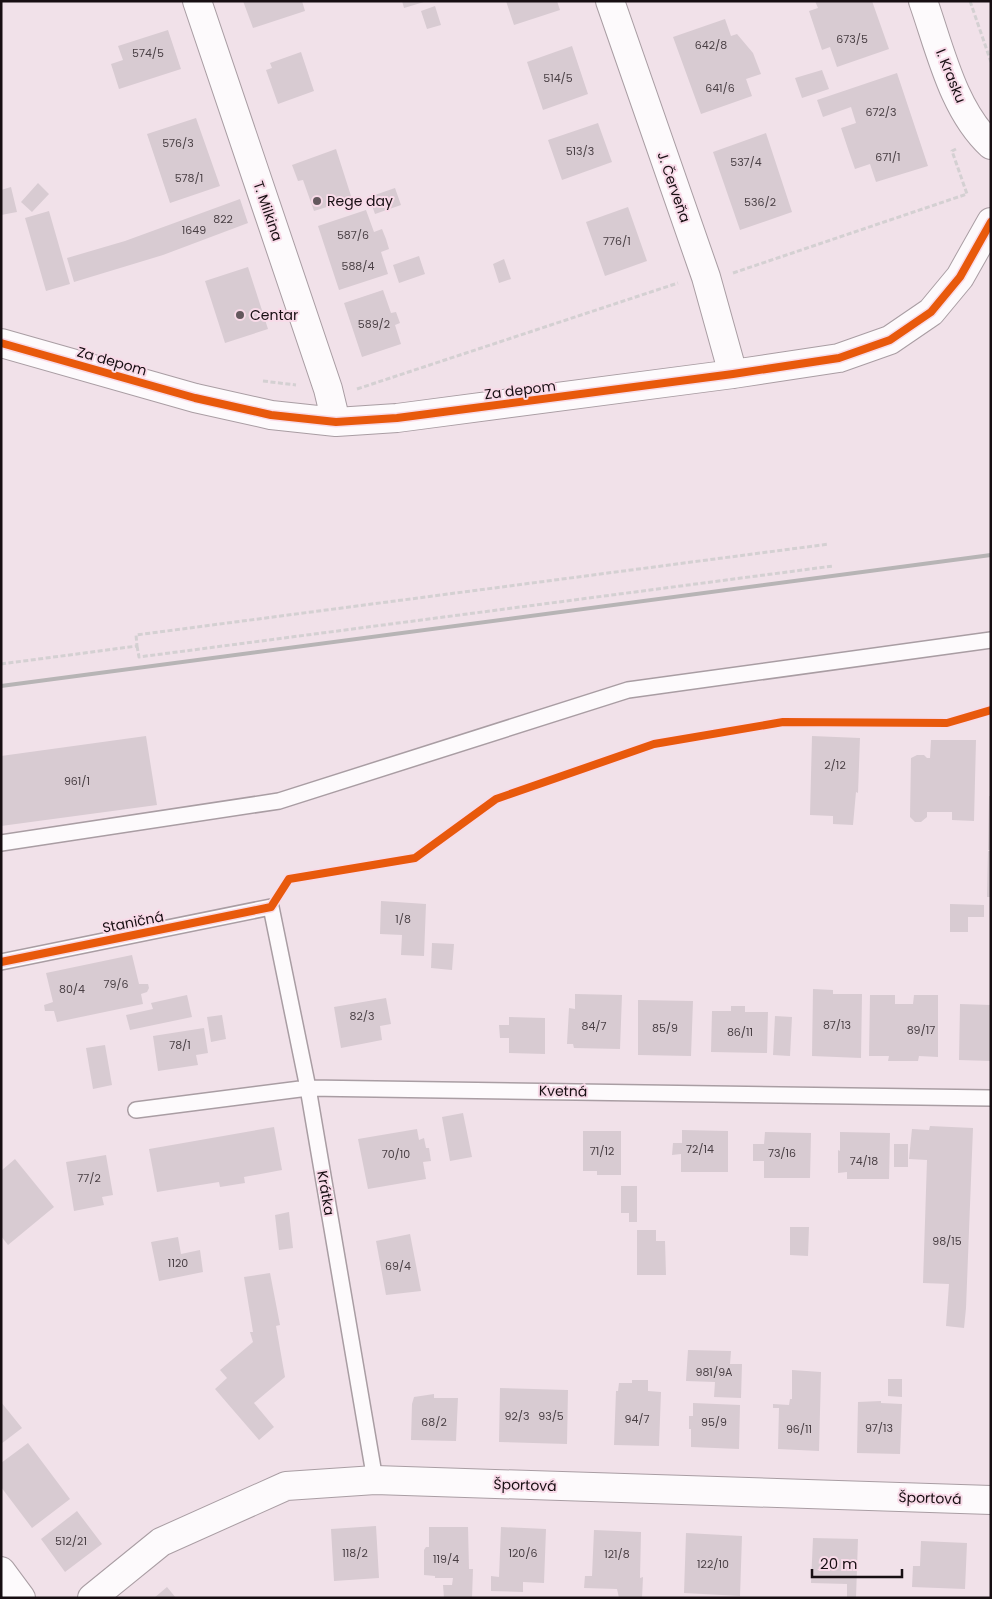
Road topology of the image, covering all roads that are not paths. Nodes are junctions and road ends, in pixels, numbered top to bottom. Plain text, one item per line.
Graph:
1 (197, 1) edge
2 (610, 1) edge
3 (923, 1) edge
4 (985, 140) edge
5 (991, 222) edge
6 (1, 343) edge
7 (733, 374) junction
8 (336, 422) junction
9 (991, 640) edge
10 (1, 842) edge
11 (271, 907) joint
12 (1, 962) edge
13 (308, 1088) junction
14 (991, 1098) edge
15 (136, 1110) dead end
16 (375, 1480) junction
17 (991, 1500) edge
18 (1, 1571) edge
19 (21, 1598) edge
20 (92, 1598) edge

1 - 8 street, T. Milkina
2 - 7 street, J. Červeňa
3 - 4 street, I. Krasku
5 - 7 street, Za depom
6 - 8 street, Za depom
7 - 8 street, Za depom
9 - 10 lane
11 - 12 lane, Staničná
11 - 13 lane, Krátka
13 - 14 lane, Kvetná
13 - 15 lane, Kvetná
13 - 16 lane, Krátka
16 - 17 street, Športová
16 - 20 street, Športová
18 - 19 street

